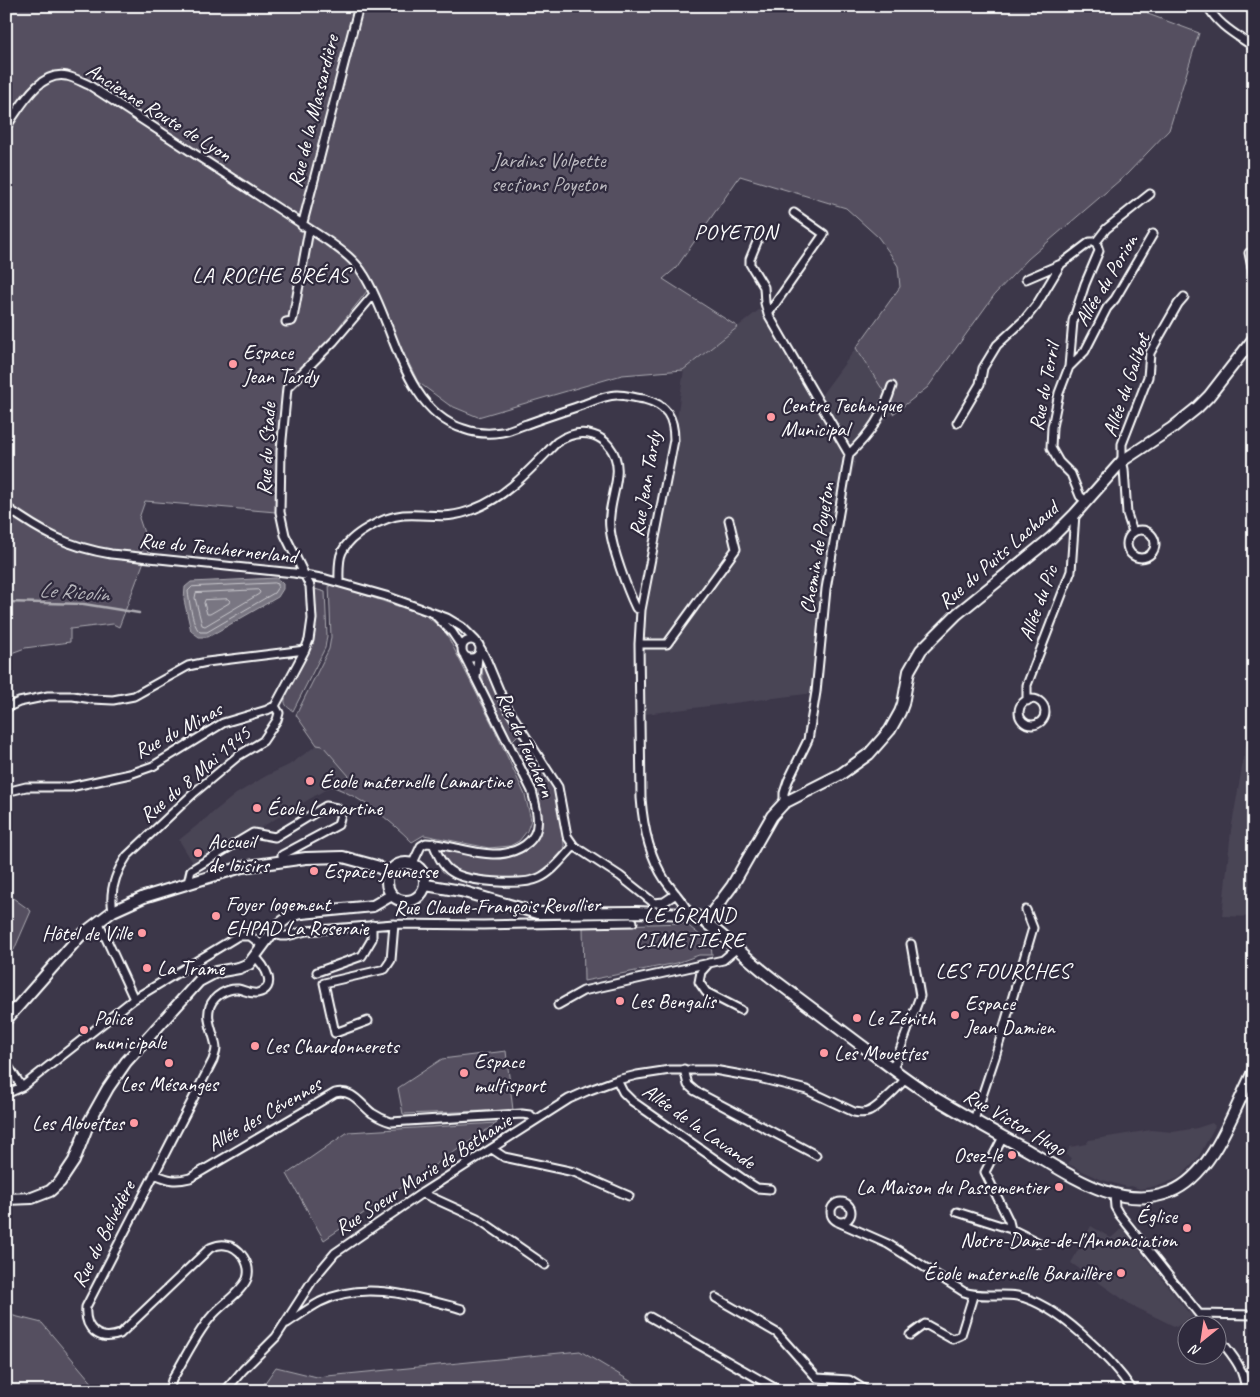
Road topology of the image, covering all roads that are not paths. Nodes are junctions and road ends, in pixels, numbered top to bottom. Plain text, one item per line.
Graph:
1 (359, 6) edge
2 (1208, 6) edge
3 (1254, 47) edge
4 (6, 127) edge
5 (1150, 194) dead end
6 (794, 213) dead end
7 (302, 226) junction
8 (309, 230) junction
9 (1153, 234) dead end
10 (757, 242) dead end
11 (1096, 242) junction
12 (1249, 253) dead end
13 (1061, 264) junction
14 (1254, 278) edge
15 (1026, 279) dead end
16 (374, 294) junction
17 (1184, 297) dead end
18 (768, 314) junction
19 (286, 322) dead end
20 (1254, 338) edge
21 (1069, 367) junction
22 (892, 386) dead end
23 (957, 422) dead end
24 (849, 454) junction
25 (1122, 461) junction
26 (1086, 501) junction
27 (6, 507) edge
28 (1075, 514) junction
29 (729, 520) dead end
30 (1133, 532) dead end
31 (306, 574) junction
32 (339, 582) junction
33 (641, 610) junction
34 (432, 612) junction
35 (476, 642) junction
36 (639, 644) junction
37 (462, 647) junction
38 (305, 650) junction
39 (479, 653) junction
40 (465, 657) junction
41 (476, 678) junction
42 (1027, 701) dead end
43 (275, 706) junction
44 (6, 708) edge
45 (6, 792) edge
46 (784, 803) junction
47 (433, 843) junction
48 (574, 846) junction
49 (283, 860) junction
50 (413, 863) junction
51 (389, 873) junction
52 (188, 883) junction
53 (426, 885) junction
54 (676, 894) junction
55 (392, 895) junction
56 (1026, 910) dead end
57 (113, 911) junction
58 (686, 914) junction
59 (98, 921) junction
60 (633, 922) dead end
61 (705, 922) junction
62 (394, 924) junction
63 (372, 925) junction
64 (273, 932) junction
65 (911, 944) dead end
66 (263, 946) junction
67 (736, 949) junction
68 (255, 957) junction
69 (709, 963) junction
70 (317, 972) dead end
71 (134, 999) junction
72 (558, 1005) dead end
73 (741, 1010) dead end
74 (6, 1020) edge
75 (368, 1021) dead end
76 (6, 1063) edge
77 (893, 1069) junction
78 (684, 1070) junction
79 (1254, 1070) edge
80 (906, 1078) junction
81 (618, 1080) junction
82 (22, 1087) junction
83 (6, 1094) edge
84 (536, 1120) junction
85 (974, 1120) junction
86 (1003, 1137) junction
87 (492, 1149) junction
88 (816, 1155) dead end
89 (154, 1174) junction
90 (770, 1189) dead end
91 (422, 1193) junction
92 (1114, 1195) junction
93 (629, 1196) dead end
94 (6, 1199) edge
95 (957, 1212) dead end
96 (838, 1222) dead end
97 (1011, 1229) junction
98 (1039, 1244) dead end
99 (545, 1265) dead end
100 (973, 1296) junction
101 (716, 1298) dead end
102 (462, 1308) dead end
103 (1199, 1314) edge
104 (1228, 1315) edge
105 (1254, 1315) edge
106 (650, 1317) dead end
107 (285, 1324) junction
108 (910, 1335) dead end
109 (1228, 1350) edge
110 (169, 1391) edge
111 (226, 1391) edge
112 (780, 1391) edge
113 (867, 1391) edge
114 (1133, 1391) edge
115 (1246, 1391) edge

1 - 7 street, Rue de la Massardière
2 - 3 street
4 - 7 street, Ancienne Route de Lyon
5 - 11 street
6 - 18 street
7 - 8 street, Rue Jean Tardy
8 - 16 street, Rue Jean Tardy
8 - 19 street
9 - 21 street, Allée du Porion
10 - 18 street
11 - 13 street
11 - 21 street, Rue du Terril
12 - 14 street
13 - 15 street
13 - 23 street
16 - 31 street, Rue du Stade
16 - 33 street, Rue Jean Tardy
17 - 25 street, Allée du Galibot
18 - 24 street
20 - 25 main road, Rue du Puits Lachaud
21 - 26 street, Rue du Terril
22 - 24 street
24 - 46 street, Chemin de Poyeton
25 - 26 main road, Rue du Puits Lachaud
25 - 30 street, Allée du Galibot
26 - 28 main road, Rue du Puits Lachaud
27 - 31 street, Rue du Teuchernerland
28 - 42 street, Allée du Pic
28 - 46 main road, Rue du Puits Lachaud
29 - 36 street
31 - 32 street, Rue du Teuchernerland
31 - 38 street, Rue du 8 Mai 1945
32 - 33 street
32 - 34 street, Rue du Teuchernerland
33 - 36 street, Rue Jean Tardy
34 - 35 street, Rue du Teuchernerland
34 - 37 street, Rue du Teuchernerland
35 - 37 street
35 - 39 street
36 - 54 street, Rue Jean Tardy
37 - 40 street
38 - 43 street, Rue du 8 Mai 1945
38 - 44 street
39 - 40 street
39 - 41 street
39 - 48 street
40 - 41 street
41 - 47 street, Rue de Teuchern
43 - 45 street, Rue du Minas
43 - 57 street, Rue du 8 Mai 1945
46 - 61 main road
47 - 48 street
47 - 50 street
48 - 54 street
49 - 51 main road
49 - 52 main road
49 - 52 street
50 - 51 main road
50 - 53 main road
51 - 55 main road
52 - 57 main road
53 - 55 main road
53 - 58 main road
54 - 58 street, Rue Jean Tardy
55 - 64 main road
56 - 85 street
57 - 59 main road
58 - 61 main road, Rue Victor Hugo
59 - 71 street
59 - 74 main road
60 - 62 street, Rue Claude-François Revollier
61 - 67 main road, Rue Victor Hugo
62 - 63 street, Rue Claude-François Revollier
62 - 75 street
63 - 64 street, Rue Claude-François Revollier
63 - 70 street
64 - 66 main road
65 - 77 street
66 - 68 main road
66 - 71 street
67 - 69 street
67 - 77 main road, Rue Victor Hugo
68 - 89 street, Rue du Belvédère
68 - 94 main road
69 - 72 street
69 - 73 street
71 - 82 street
76 - 82 street
77 - 80 main road, Rue Victor Hugo
78 - 80 street, Rue Soeur Marie de Bethanie
78 - 81 street, Rue Soeur Marie de Bethanie
78 - 88 street
79 - 92 main road, Rue Victor Hugo
80 - 85 main road, Rue Victor Hugo
81 - 84 street, Rue Soeur Marie de Bethanie
81 - 90 street, Allée de la Lavande
82 - 83 street
84 - 87 street, Rue Soeur Marie de Bethanie
84 - 89 street, Allée des Cévennes
85 - 86 main road, Rue Victor Hugo
86 - 92 main road, Rue Victor Hugo
86 - 97 street
87 - 91 street, Rue Soeur Marie de Bethanie
87 - 93 street
89 - 110 street, Rue du Belvédère
91 - 99 street
91 - 107 street, Rue Soeur Marie de Bethanie
92 - 103 street
95 - 97 street
96 - 100 street
97 - 98 street
100 - 108 street
100 - 114 street
101 - 113 street
102 - 107 street
104 - 105 street
106 - 112 street
107 - 111 street, Rue Soeur Marie de Bethanie
109 - 115 street

